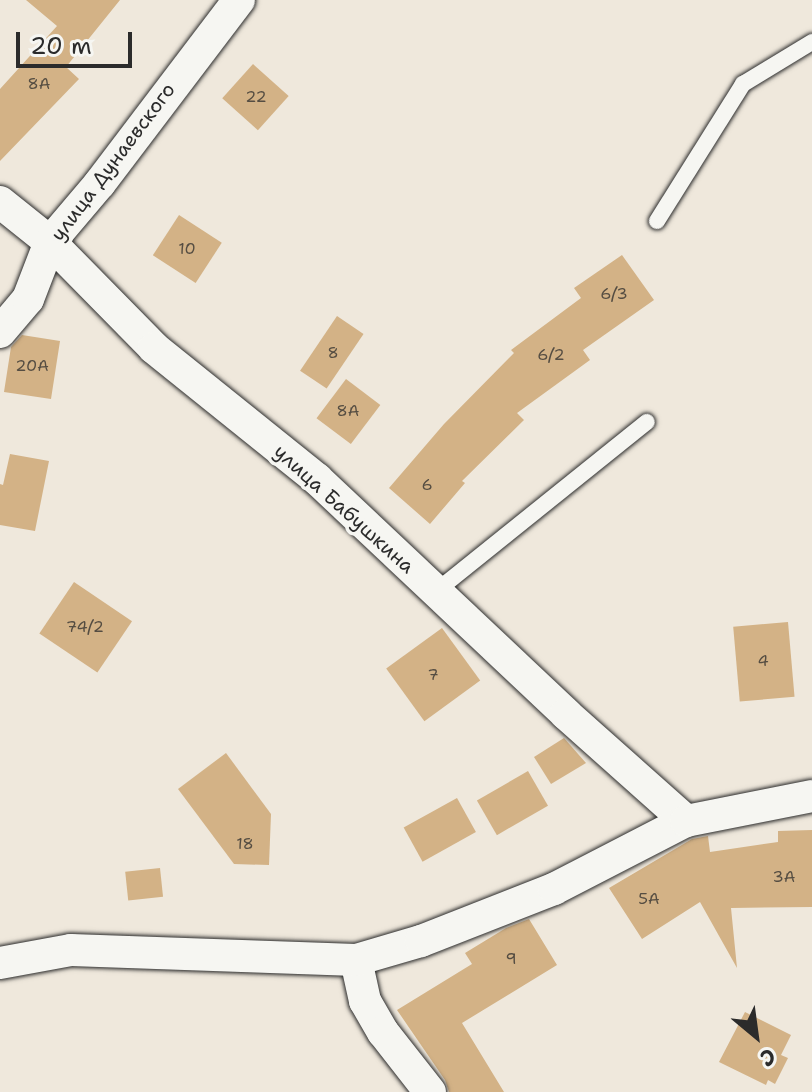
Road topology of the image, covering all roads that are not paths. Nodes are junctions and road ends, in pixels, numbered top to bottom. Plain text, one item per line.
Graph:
1 (239, 0) edge
2 (812, 42) edge
3 (0, 202) edge
4 (657, 221) dead end
5 (50, 242) junction
6 (0, 332) edge
7 (647, 422) dead end
8 (434, 593) junction
9 (812, 796) edge
10 (686, 821) junction
11 (356, 960) junction
12 (0, 963) edge
13 (430, 1092) edge

1 - 5 street, улица Дунаевского
2 - 4 lane
3 - 5 street, улица Бабушкина
5 - 6 street, улица Дунаевского
5 - 8 street, улица Бабушкина
7 - 8 lane
8 - 10 street, улица Бабушкина
9 - 10 street
10 - 11 street
11 - 12 street
11 - 13 street

